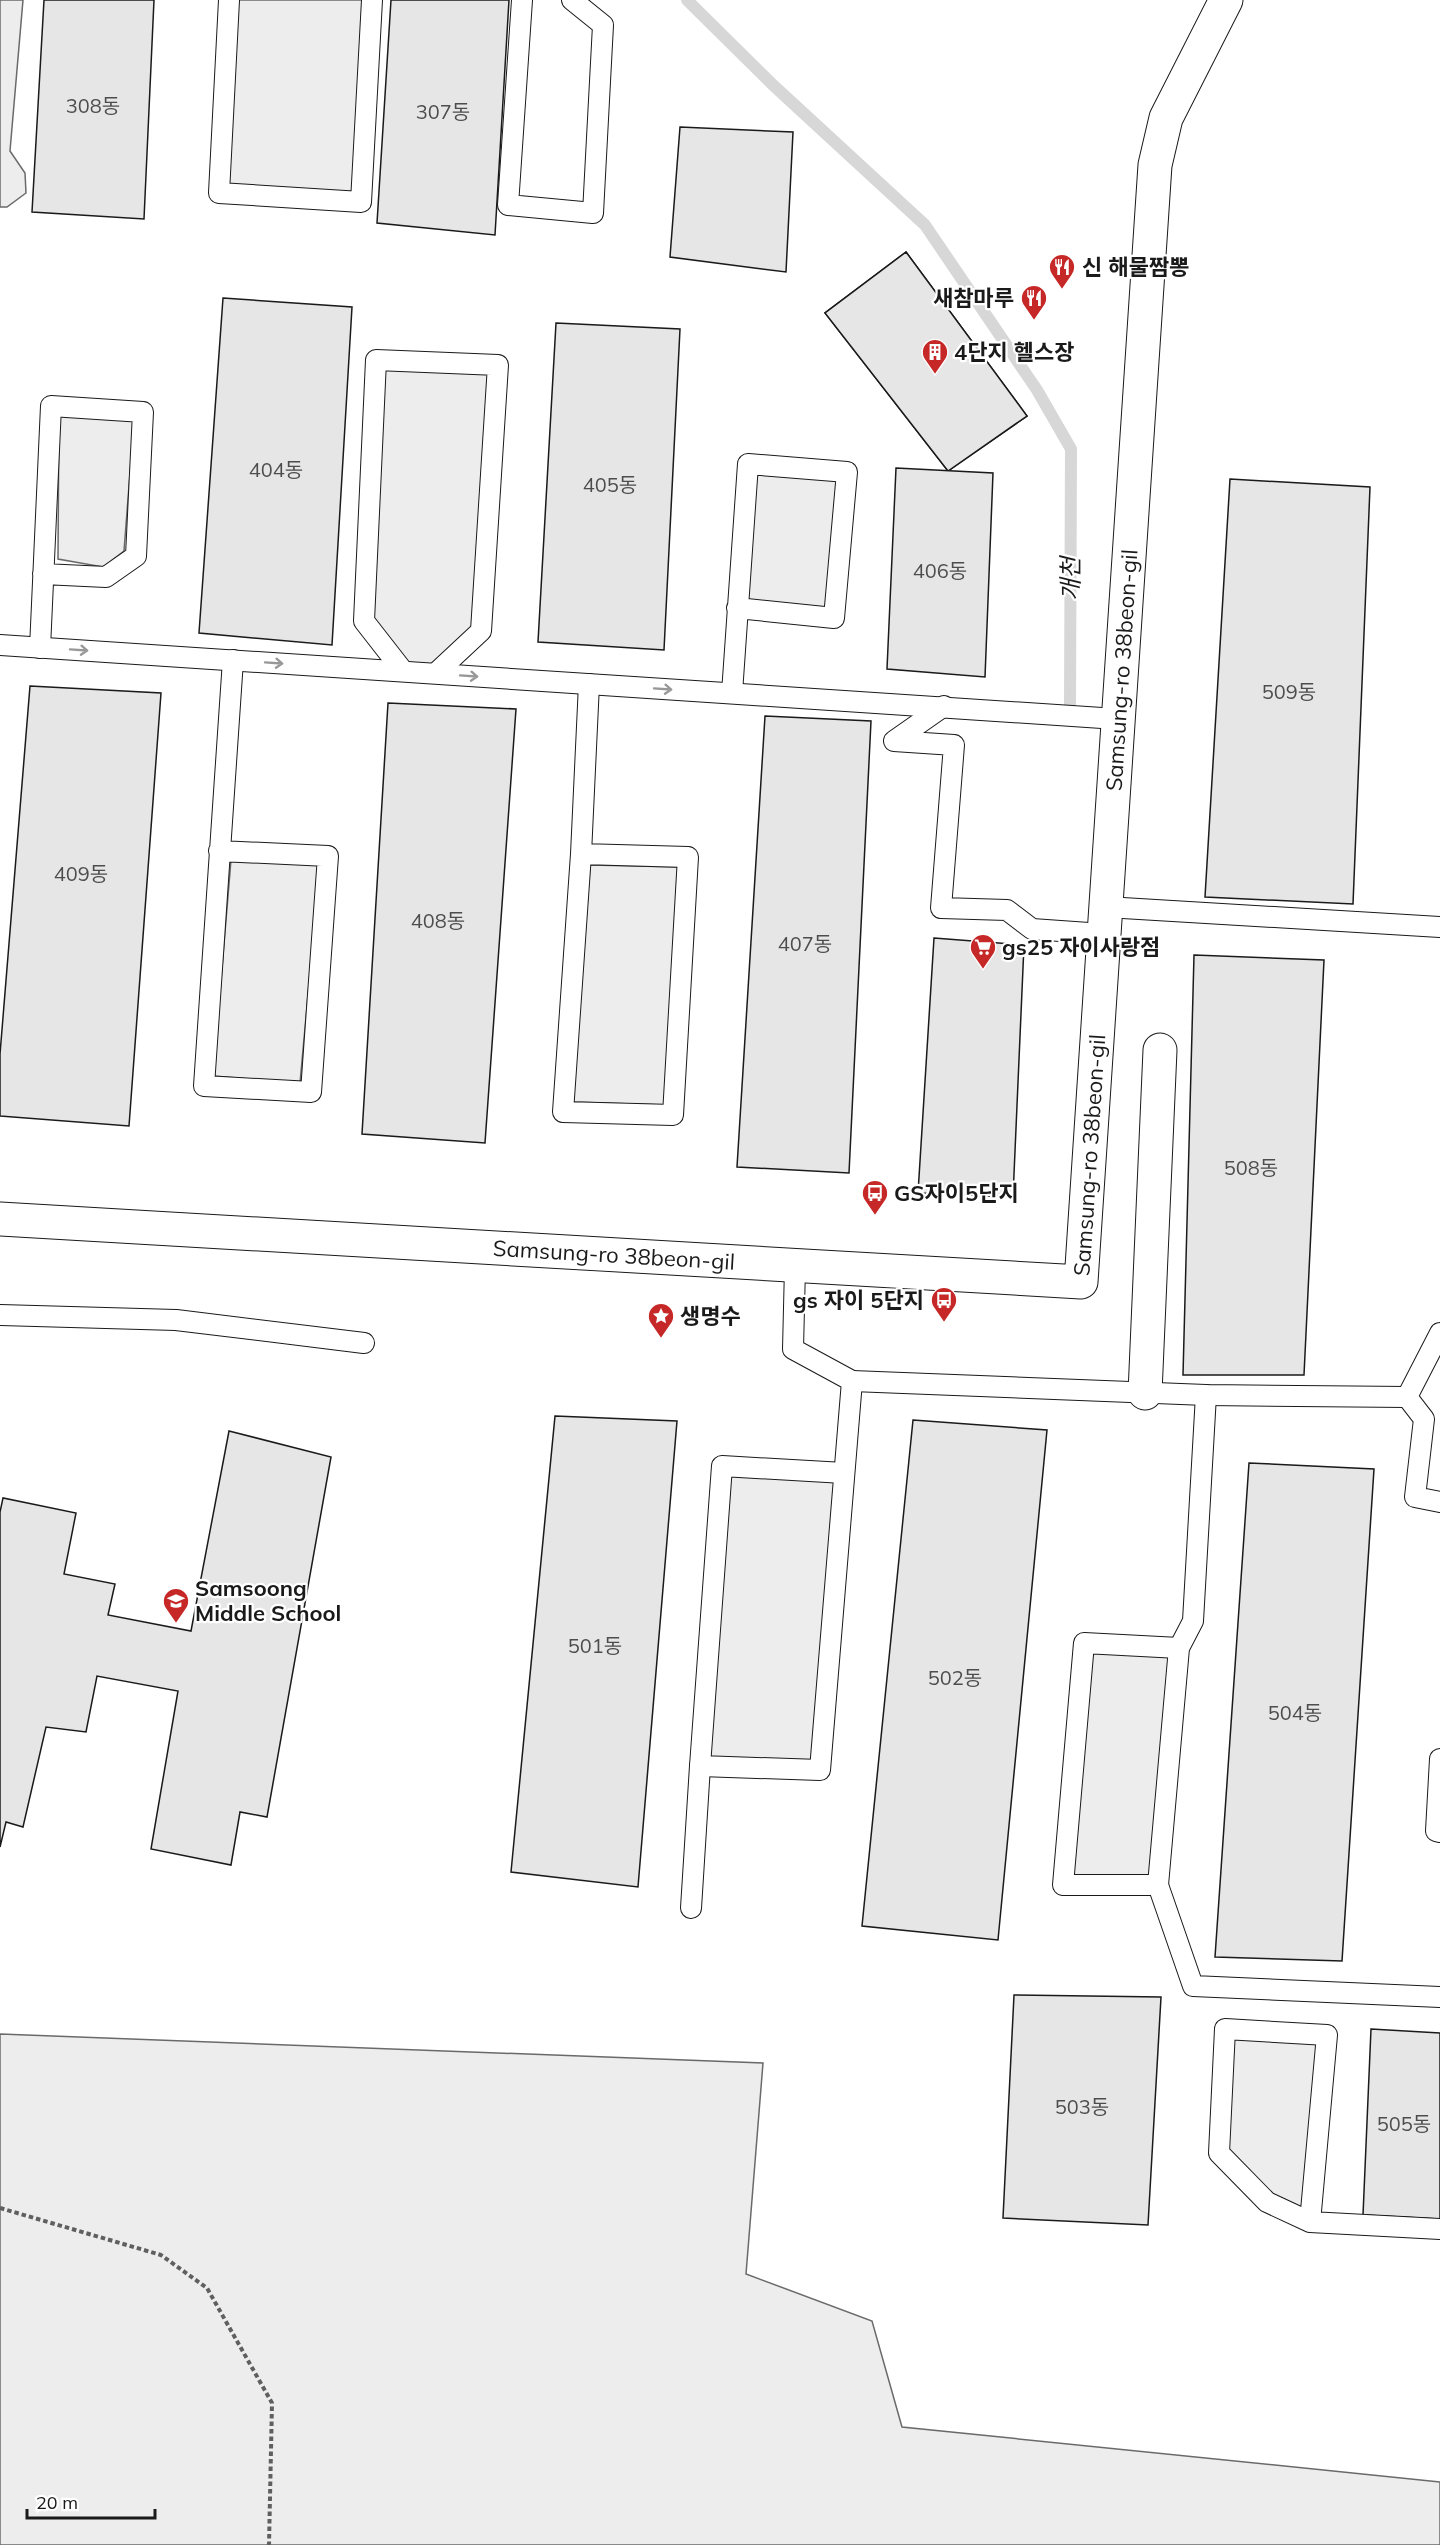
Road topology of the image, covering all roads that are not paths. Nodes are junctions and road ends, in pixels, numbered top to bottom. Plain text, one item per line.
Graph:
1 (229, 0) edge
2 (372, 0) edge
3 (522, 0) edge
4 (572, 0) edge
5 (1226, 0) edge
6 (43, 574) junction
7 (737, 608) junction
8 (0, 645) edge
9 (40, 648) junction
10 (233, 660) junction
11 (403, 671) junction
12 (435, 674) junction
13 (589, 684) junction
14 (732, 693) junction
15 (944, 706) junction
16 (1118, 719) junction
17 (219, 851) junction
18 (581, 854) junction
19 (1105, 921) junction
20 (1440, 927) edge
21 (1160, 1050) dead end
22 (0, 1219) edge
23 (795, 1267) junction
24 (0, 1315) edge
25 (1440, 1333) edge
26 (364, 1344) dead end
27 (852, 1381) junction
28 (1145, 1393) junction
29 (1206, 1395) junction
30 (1407, 1397) junction
31 (844, 1473) junction
32 (1440, 1502) edge
33 (1179, 1648) junction
34 (1440, 1759) edge
35 (700, 1766) junction
36 (1440, 1832) edge
37 (1158, 1885) junction
38 (691, 1908) dead end
39 (1440, 1997) edge
40 (1310, 2222) junction
41 (1440, 2229) edge

1 - 2 lane
3 - 4 lane
5 - 16 street, Samsung-ro 38beon-gil
6 - 6 lane
6 - 9 lane
7 - 7 lane
7 - 14 lane
8 - 9 lane
9 -> 10 lane
10 -> 11 lane
10 - 17 lane
11 - 12 lane
11 - 12 lane
12 -> 13 lane
13 -> 14 lane
13 - 18 lane
14 - 15 lane
15 - 16 lane
15 - 19 lane
16 - 19 street, Samsung-ro 38beon-gil
17 - 17 lane
18 - 18 lane
19 - 20 lane
19 - 23 street, Samsung-ro 38beon-gil
21 - 28 street
22 - 23 street, Samsung-ro 38beon-gil
23 - 27 lane
24 - 26 lane
25 - 30 lane
27 - 28 lane
27 - 31 lane
28 - 29 lane
29 - 30 lane
29 - 33 lane
30 - 32 lane
31 - 35 lane
31 - 35 lane
33 - 37 lane
33 - 37 lane
34 - 36 lane
35 - 38 lane
37 - 39 lane
40 - 40 lane
40 - 41 lane

